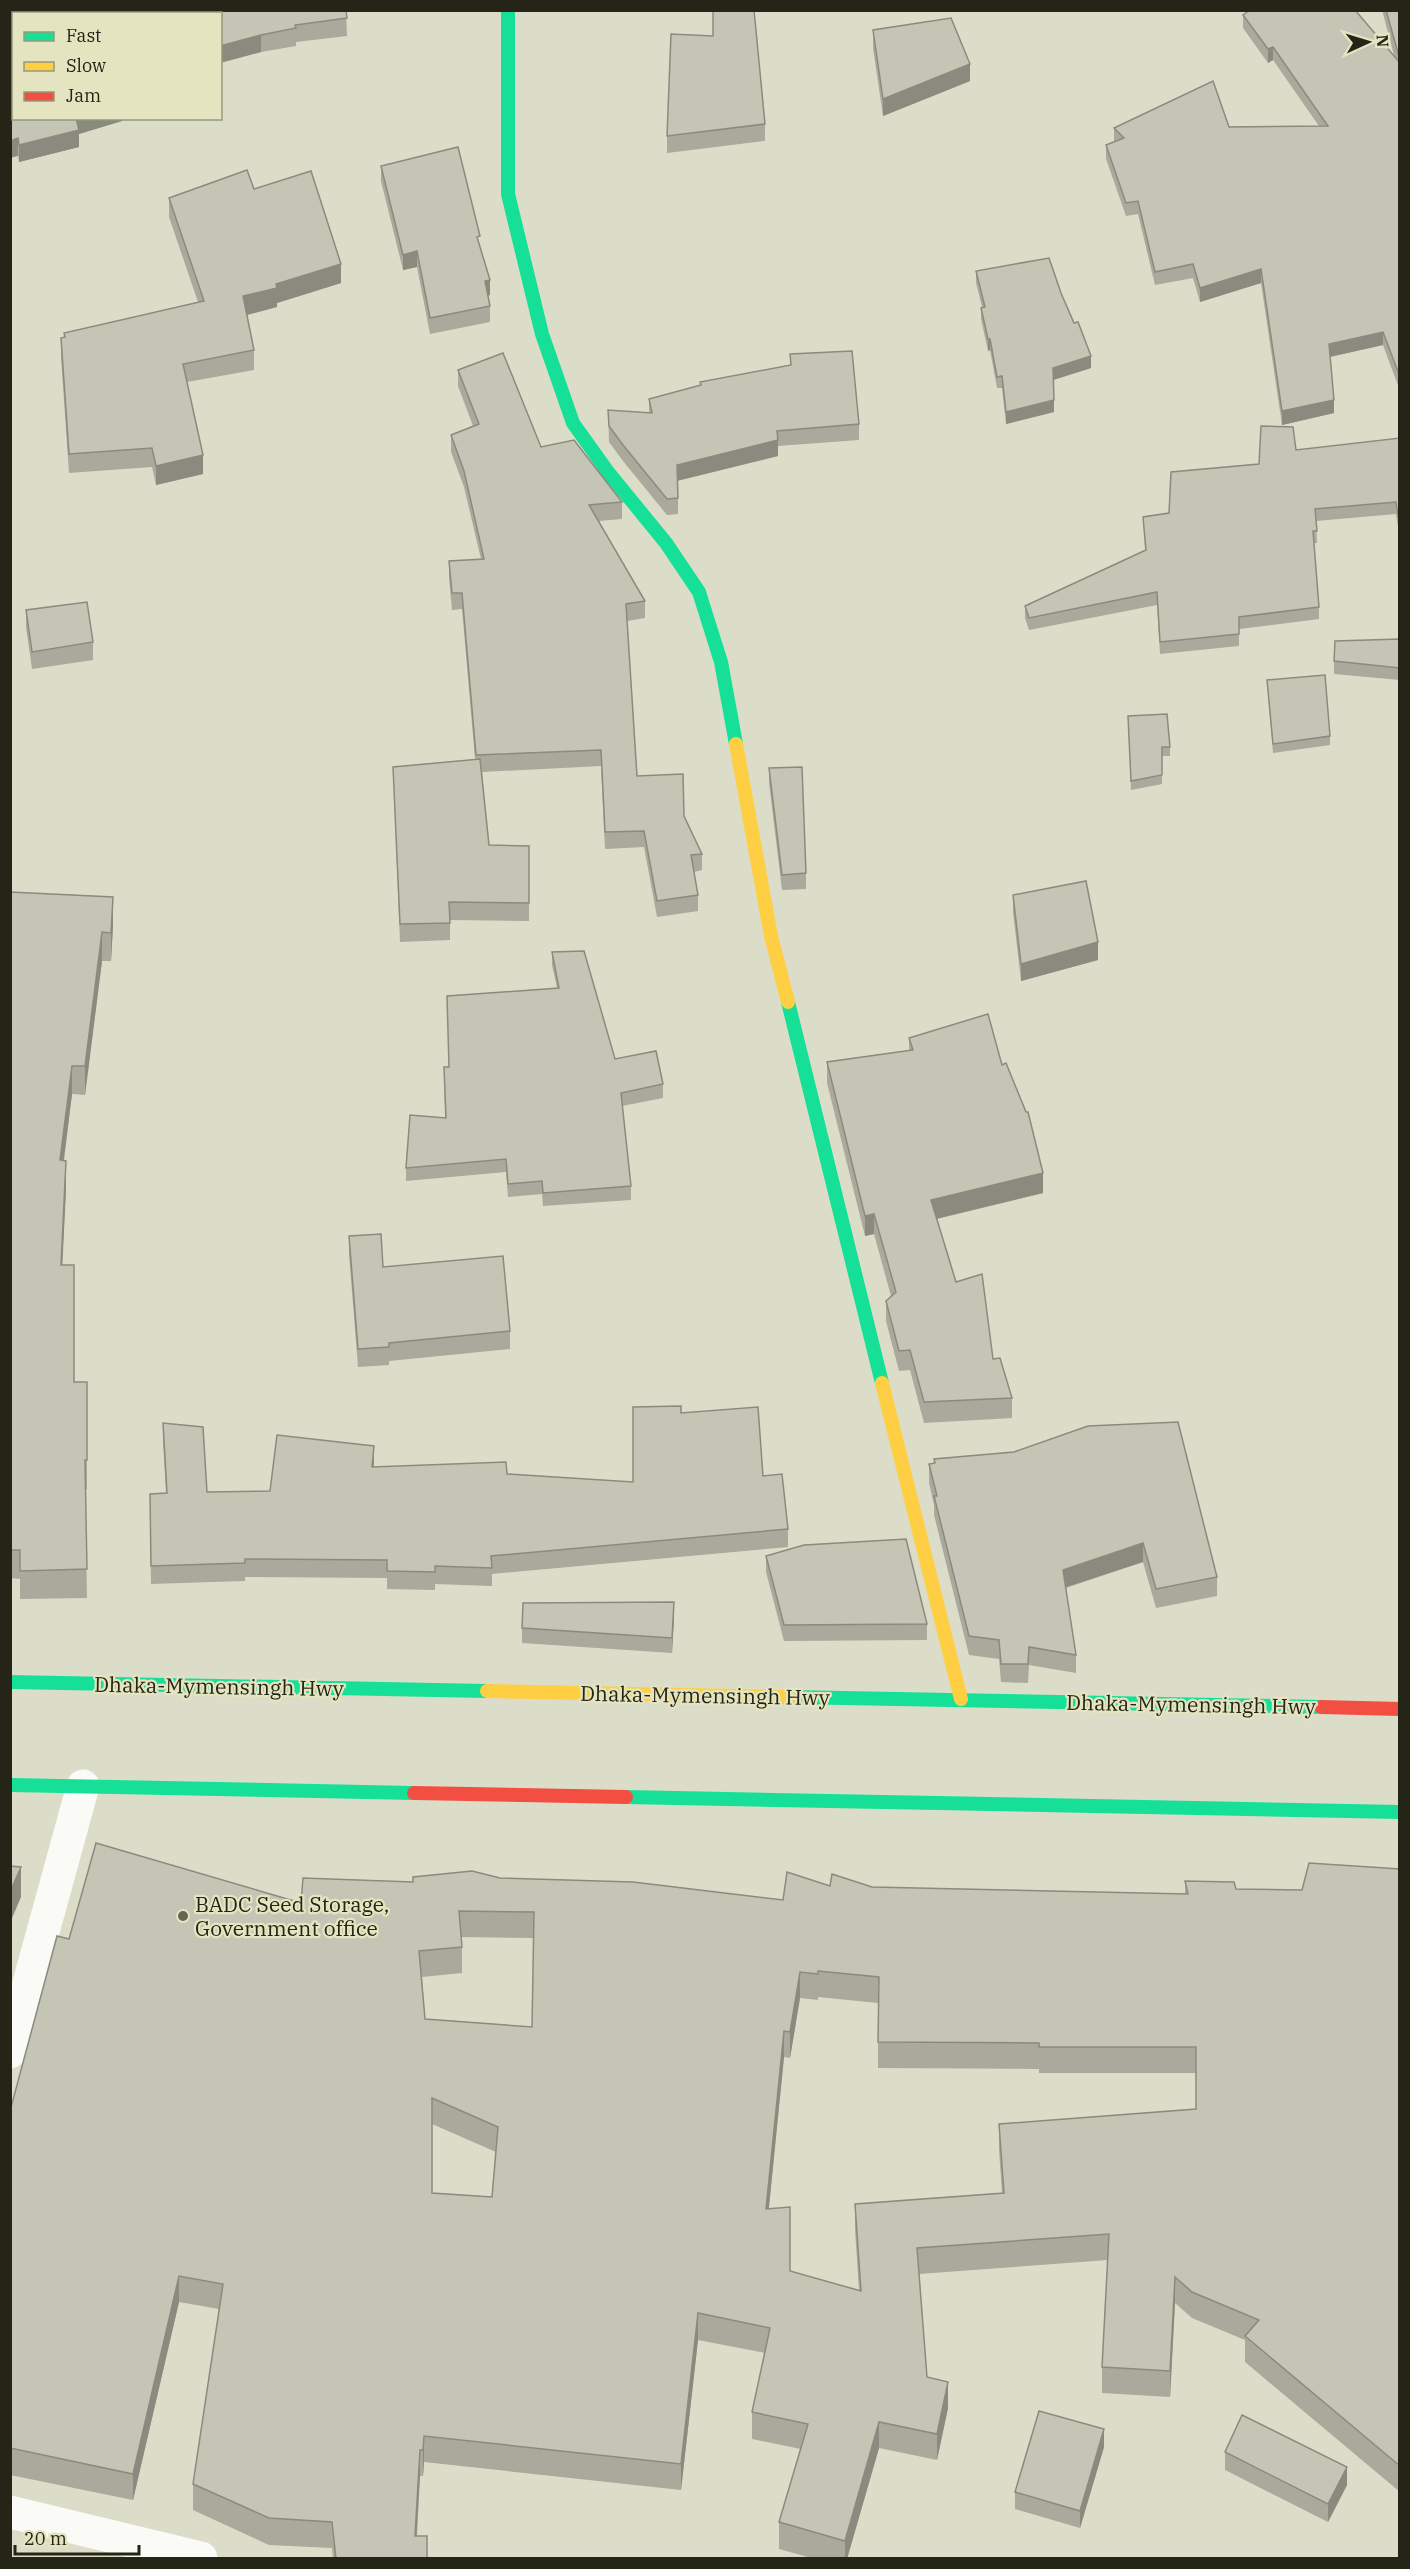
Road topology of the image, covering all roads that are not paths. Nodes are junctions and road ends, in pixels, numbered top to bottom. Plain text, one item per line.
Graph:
1 (508, 10) edge
2 (10, 1682) edge
3 (961, 1699) junction
4 (1400, 1709) edge
5 (10, 1785) edge
6 (82, 1786) junction
7 (1400, 1812) edge
8 (10, 2052) edge
9 (10, 2512) edge
10 (201, 2559) edge

1 - 3 main road
2 - 3 main road, Dhaka-Mymensingh Hwy
3 - 4 main road, Dhaka-Mymensingh Hwy
5 - 6 main road
6 - 7 main road
6 - 8 street
9 - 10 street

